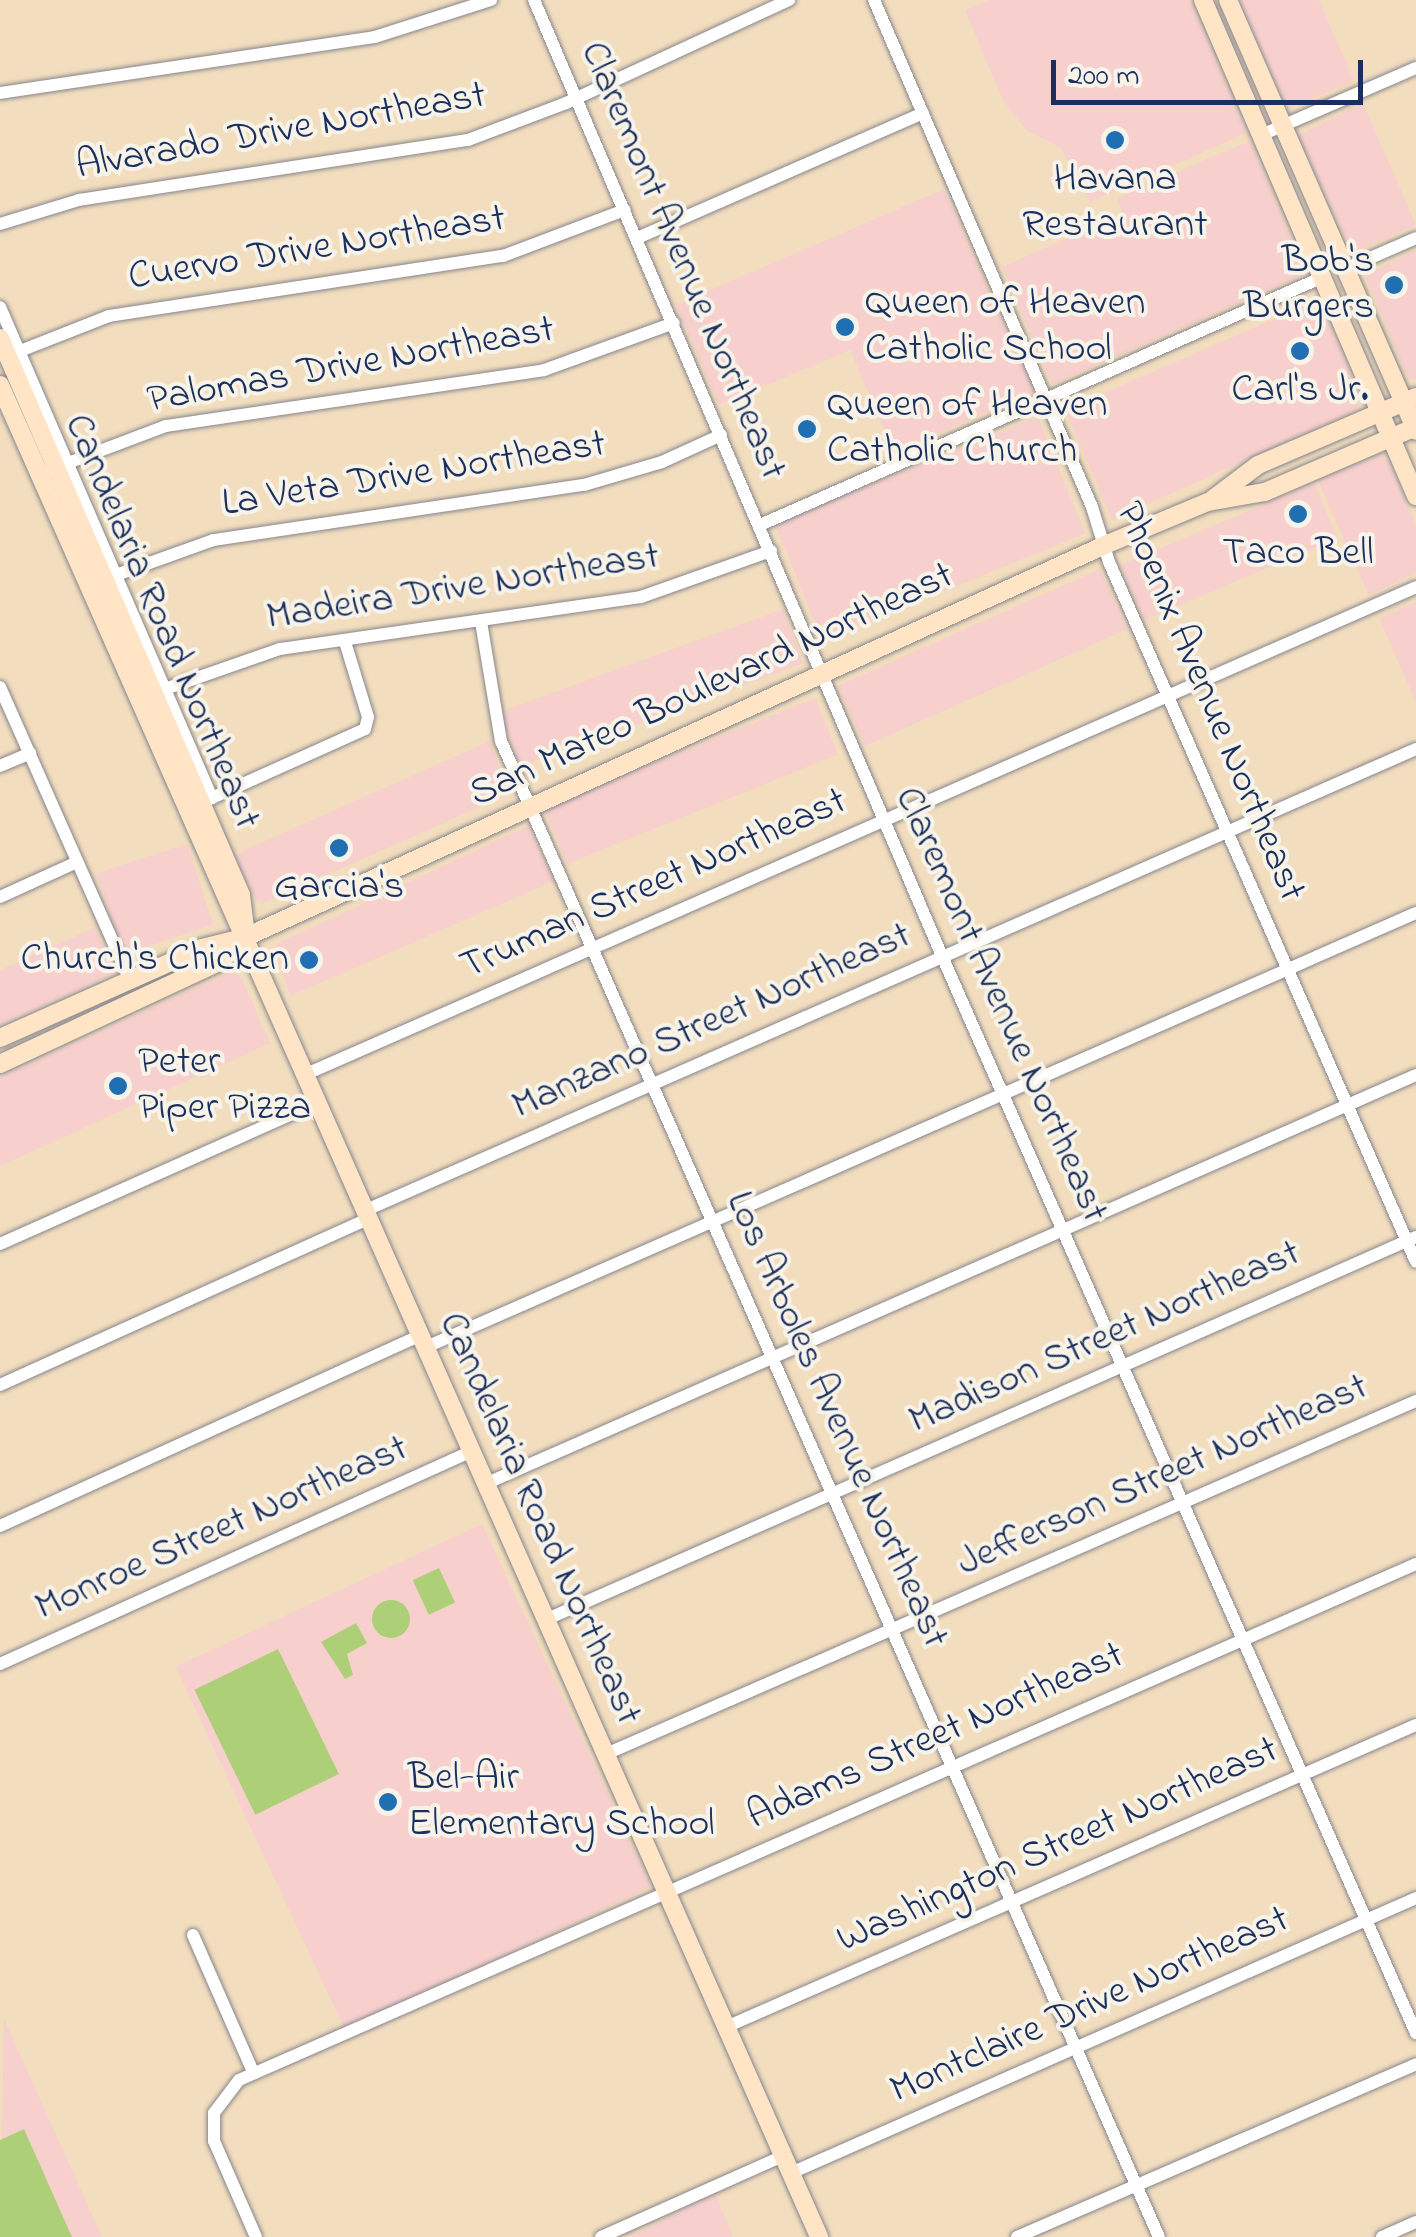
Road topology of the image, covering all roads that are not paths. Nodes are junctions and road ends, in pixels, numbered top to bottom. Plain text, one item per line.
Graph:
1 (491, 0) edge
2 (534, 0) edge
3 (789, 0) edge
4 (874, 0) edge
5 (1202, 0) edge
6 (1228, 0) edge
7 (1416, 68) edge
8 (0, 93) edge
9 (576, 94) junction
10 (923, 113) junction
11 (1282, 127) junction
12 (1261, 136) junction
13 (1292, 205) junction
14 (625, 210) junction
15 (0, 224) edge
16 (637, 238) junction
17 (1416, 238) edge
18 (1347, 268) junction
19 (1324, 276) junction
20 (0, 307) edge
21 (1364, 308) junction
22 (674, 323) junction
23 (0, 338) edge
24 (10, 360) edge
25 (0, 386) edge
26 (1046, 400) junction
27 (1410, 400) edge
28 (1382, 410) junction
29 (1415, 429) edge
30 (721, 435) junction
31 (1391, 436) junction
32 (54, 468) junction
33 (1416, 496) edge
34 (1208, 502) junction
35 (760, 525) junction
36 (1105, 545) junction
37 (771, 551) junction
38 (116, 575) junction
39 (1416, 588) edge
40 (481, 622) junction
41 (344, 642) junction
42 (820, 675) junction
43 (0, 688) edge
44 (165, 690) junction
45 (1166, 695) junction
46 (1416, 750) edge
47 (30, 753) junction
48 (0, 766) edge
49 (199, 804) junction
50 (531, 807) junction
51 (883, 820) junction
52 (1228, 834) junction
53 (78, 862) junction
54 (0, 897) edge
55 (1416, 912) edge
56 (246, 938) junction
57 (593, 948) junction
58 (942, 956) junction
59 (1288, 970) junction
60 (130, 980) junction
61 (0, 1038) edge
62 (33, 1049) junction
63 (0, 1064) edge
64 (304, 1075) junction
65 (1416, 1075) edge
66 (652, 1083) junction
67 (1002, 1093) junction
68 (316, 1103) junction
69 (1347, 1105) junction
70 (366, 1215) junction
71 (714, 1220) junction
72 (1062, 1228) junction
73 (1411, 1239) edge
74 (0, 1244) edge
75 (1416, 1262) edge
76 (422, 1342) junction
77 (773, 1357) junction
78 (1122, 1366) junction
79 (0, 1385) edge
80 (1416, 1401) edge
81 (470, 1452) junction
82 (485, 1484) junction
83 (832, 1492) junction
84 (1183, 1502) junction
85 (0, 1526) edge
86 (1416, 1564) edge
87 (546, 1619) junction
88 (892, 1630) junction
89 (1243, 1638) junction
90 (0, 1664) edge
91 (1416, 1725) edge
92 (606, 1754) junction
93 (952, 1766) junction
94 (1303, 1775) junction
95 (666, 1892) junction
96 (1416, 1898) edge
97 (1010, 1901) junction
98 (1367, 1920) junction
99 (193, 1935) dead end
100 (726, 2027) junction
101 (1416, 2033) edge
102 (1075, 2047) junction
103 (1416, 2064) edge
104 (253, 2072) junction
105 (787, 2164) junction
106 (1135, 2185) junction
107 (1416, 2222) edge
108 (256, 2237) edge
109 (601, 2237) edge
110 (819, 2237) edge
111 (1017, 2237) edge
112 (1159, 2237) edge
113 (1382, 2237) edge

1 - 8 street
2 - 9 street, Claremont Avenue Northeast
3 - 9 street, Alvarado Drive Northeast
4 - 10 street, Phoenix Avenue Northeast
5 - 12 main road
6 - 11 main road
7 - 11 street
9 - 14 street, Claremont Avenue Northeast
9 - 15 street, Alvarado Drive Northeast
10 - 16 street
10 - 26 street, Phoenix Avenue Northeast
11 - 12 street
11 - 18 main road
12 - 13 main road
13 - 18 main road
13 - 19 main road
14 - 16 street, Claremont Avenue Northeast
14 - 24 street, Cuervo Drive Northeast
16 - 22 street, Claremont Avenue Northeast
17 - 18 street
18 - 21 main road
19 - 21 main road
19 - 26 street
19 - 28 main road
20 - 24 street
21 - 27 main road
22 - 30 street, Claremont Avenue Northeast
22 - 32 street, Palomas Drive Northeast
23 - 24 main road, Candelaria Road Northeast
24 - 32 main road, Candelaria Road Northeast
25 - 32 main road, Candelaria Road Northeast
26 - 35 street
26 - 36 street, Phoenix Avenue Northeast
27 - 28 main road, San Mateo Boulevard Northeast
27 - 29 main road
28 - 31 main road
28 - 34 main road, San Mateo Boulevard Northeast
29 - 31 main road, San Mateo Boulevard Northeast
30 - 35 street, Claremont Avenue Northeast
30 - 38 street, La Veta Drive Northeast
31 - 33 main road
31 - 34 main road, San Mateo Boulevard Northeast
32 - 38 street
32 - 49 main road, Candelaria Road Northeast
34 - 36 main road, San Mateo Boulevard Northeast
35 - 37 street, Claremont Avenue Northeast
36 - 42 main road, San Mateo Boulevard Northeast
36 - 45 street, Phoenix Avenue Northeast
37 - 40 street, Madeira Drive Northeast
37 - 42 street, Claremont Avenue Northeast
38 - 44 street
39 - 45 street, Truman Street Northeast
40 - 41 street, Madeira Drive Northeast
40 - 50 street, Los Arboles Avenue Northeast
41 - 44 street, Madeira Drive Northeast
41 - 49 street
42 - 50 main road, San Mateo Boulevard Northeast
42 - 51 street, Claremont Avenue Northeast
43 - 47 street
44 - 49 street
45 - 51 street, Truman Street Northeast
45 - 52 street, Phoenix Avenue Northeast
46 - 52 street, Manzano Street Northeast
47 - 48 street
47 - 53 street
49 - 56 main road, Candelaria Road Northeast
50 - 56 main road, San Mateo Boulevard Northeast
50 - 57 street, Los Arboles Avenue Northeast
51 - 57 street, Truman Street Northeast
51 - 58 street, Claremont Avenue Northeast
52 - 58 street, Manzano Street Northeast
52 - 59 street, Phoenix Avenue Northeast
53 - 54 street
53 - 60 street
55 - 59 street
56 - 60 main road, San Mateo Boulevard Northeast
56 - 62 main road, San Mateo Boulevard Northeast
56 - 64 main road, Candelaria Road Northeast
57 - 64 street, Truman Street Northeast
57 - 66 street, Los Arboles Avenue Northeast
58 - 66 street, Manzano Street Northeast
58 - 67 street, Claremont Avenue Northeast
59 - 67 street
59 - 69 street, Phoenix Avenue Northeast
60 - 61 main road, San Mateo Boulevard Northeast
60 - 62 main road
62 - 63 main road, San Mateo Boulevard Northeast
64 - 68 main road, Candelaria Road Northeast
65 - 69 street
66 - 70 street, Manzano Street Northeast
66 - 71 street, Los Arboles Avenue Northeast
67 - 71 street
67 - 72 street, Claremont Avenue Northeast
68 - 70 main road, Candelaria Road Northeast
68 - 74 street
69 - 72 street
69 - 73 street, Phoenix Avenue Northeast
70 - 76 main road, Candelaria Road Northeast
70 - 79 street, Manzano Street Northeast
71 - 76 street
71 - 77 street, Los Arboles Avenue Northeast
72 - 77 street
72 - 78 street, Claremont Avenue Northeast
73 - 75 street, Phoenix Avenue Northeast
73 - 78 street, Madison Street Northeast
76 - 81 main road, Candelaria Road Northeast
76 - 85 street
77 - 82 street
77 - 83 street, Los Arboles Avenue Northeast
78 - 83 street, Madison Street Northeast
78 - 84 street, Claremont Avenue Northeast
80 - 84 street, Jefferson Street Northeast
81 - 82 main road, Candelaria Road Northeast
81 - 90 street, Monroe Street Northeast
82 - 87 main road, Candelaria Road Northeast
83 - 87 street, Madison Street Northeast
83 - 88 street, Los Arboles Avenue Northeast
84 - 88 street, Jefferson Street Northeast
84 - 89 street, Claremont Avenue Northeast
86 - 89 street, Adams Street Northeast
87 - 92 main road, Candelaria Road Northeast
88 - 92 street, Jefferson Street Northeast
88 - 93 street, Los Arboles Avenue Northeast
89 - 93 street, Adams Street Northeast
89 - 94 street, Claremont Avenue Northeast
91 - 94 street, Washington Street Northeast
92 - 95 main road, Candelaria Road Northeast
93 - 95 street, Adams Street Northeast
93 - 97 street, Los Arboles Avenue Northeast
94 - 97 street, Washington Street Northeast
94 - 98 street, Claremont Avenue Northeast
95 - 100 main road, Candelaria Road Northeast
95 - 104 street, Adams Street Northeast
96 - 98 street, Montclaire Drive Northeast
97 - 100 street, Washington Street Northeast
97 - 102 street, Los Arboles Avenue Northeast
98 - 101 street, Claremont Avenue Northeast
98 - 102 street, Montclaire Drive Northeast
99 - 104 street
100 - 105 main road, Candelaria Road Northeast
102 - 105 street, Montclaire Drive Northeast
102 - 106 street, Los Arboles Avenue Northeast
103 - 106 street
104 - 108 street, Adams Street Northeast
105 - 109 street, Montclaire Drive Northeast
105 - 110 main road, Candelaria Road Northeast
106 - 111 street
106 - 112 street, Los Arboles Avenue Northeast
107 - 113 street

